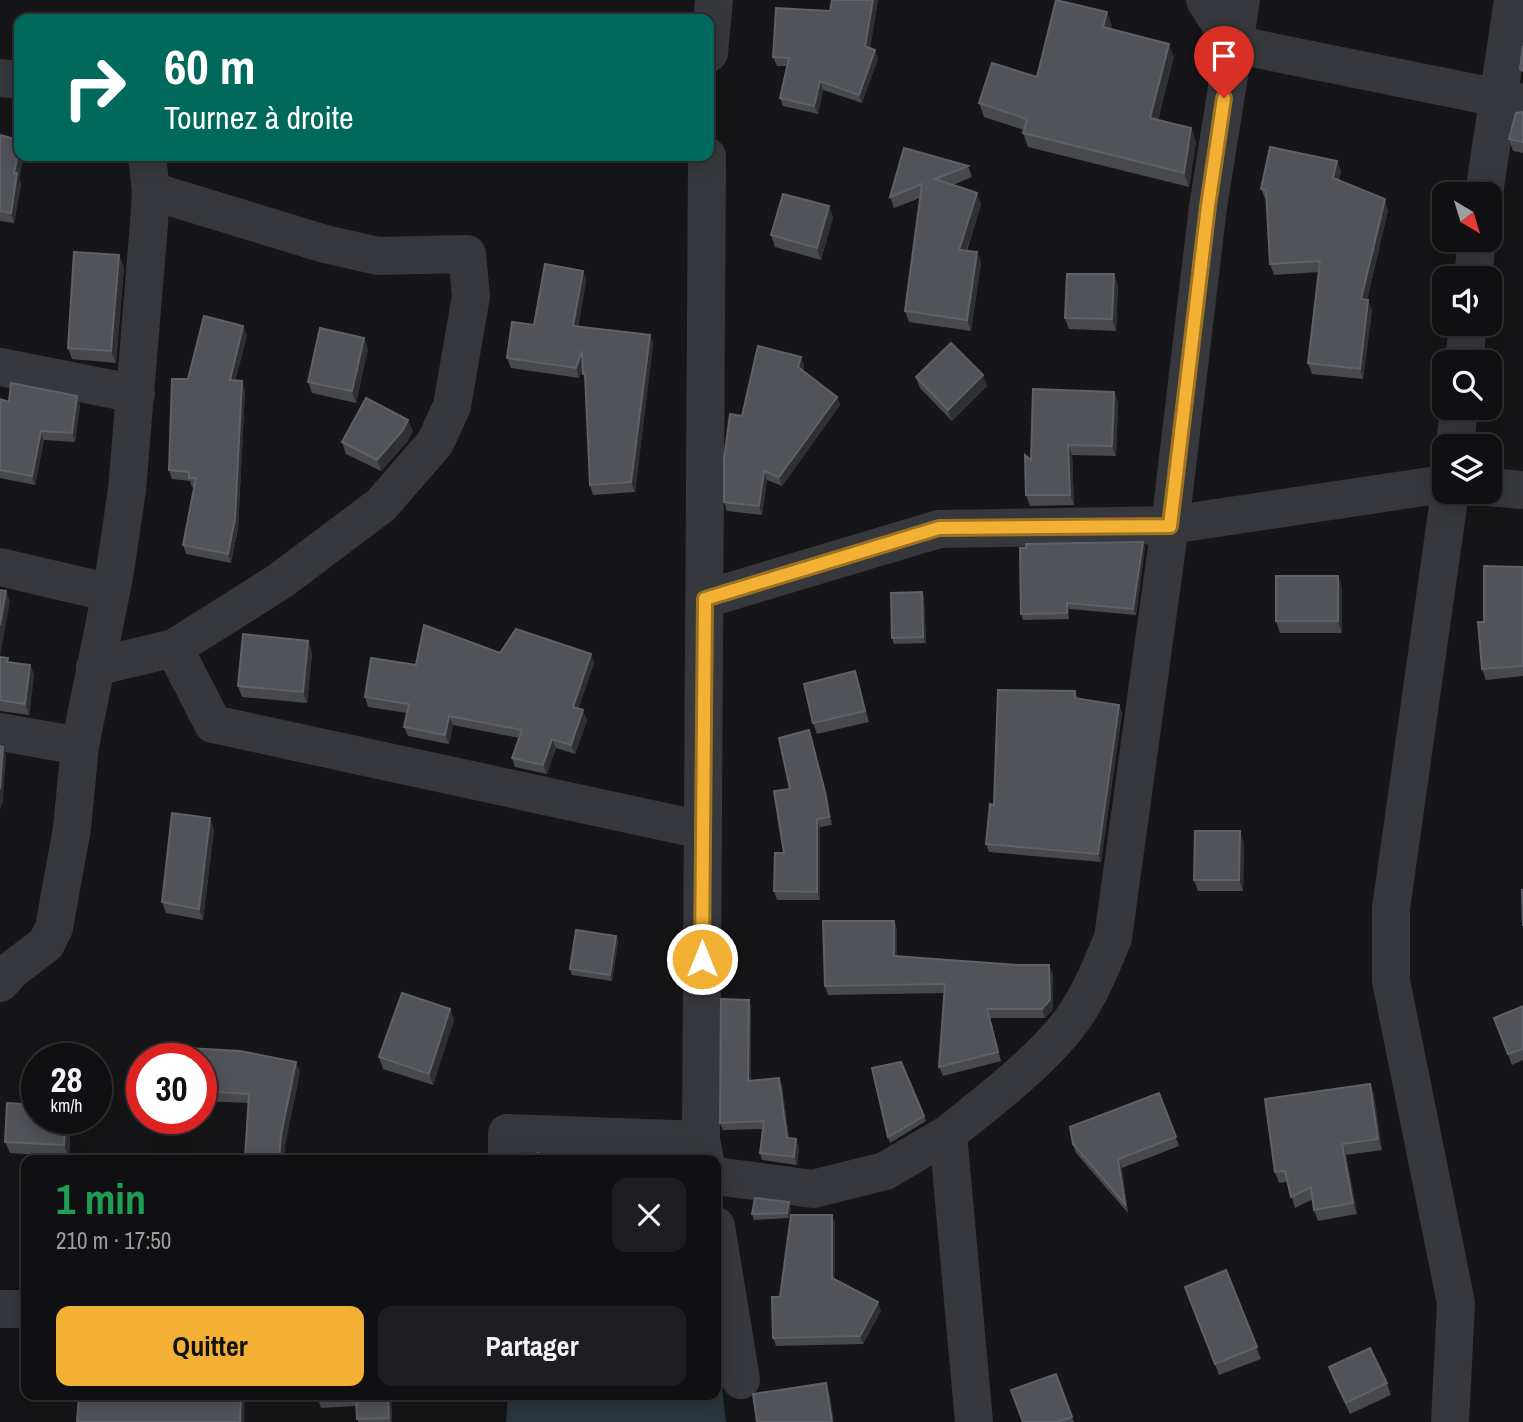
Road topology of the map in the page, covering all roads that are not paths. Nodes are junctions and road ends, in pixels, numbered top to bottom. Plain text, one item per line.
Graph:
1 (1205, 0) edge
2 (1241, 0) edge
3 (1513, 0) edge
4 (1233, 44) junction
5 (1511, 101) edge
6 (707, 161) edge
7 (149, 174) edge
8 (1487, 182) edge
9 (0, 367) edge
10 (136, 394) junction
11 (1432, 486) edge
12 (1502, 488) edge
13 (1523, 490) edge
14 (1448, 504) edge
15 (1170, 526) junction
16 (0, 567) edge
17 (111, 593) junction
18 (705, 599) junction
19 (174, 648) junction
20 (96, 667) junction
21 (0, 732) edge
22 (80, 746) junction
23 (702, 830) junction
24 (4, 973) edge
25 (948, 1134) junction
26 (703, 1150) edge
27 (507, 1155) edge
28 (721, 1177) edge
29 (721, 1257) edge
30 (0, 1309) edge
31 (21, 1309) edge
32 (741, 1380) dead end
33 (974, 1422) edge
34 (1450, 1422) edge

1 - 4 street
2 - 4 street
3 - 5 street
4 - 5 street
4 - 15 street
5 - 8 street
6 - 18 street
7 - 10 street
7 - 19 street
9 - 10 street
10 - 17 street
11 - 15 street
12 - 13 street
14 - 34 street
15 - 18 street
15 - 25 street
16 - 17 street
17 - 20 street
18 - 23 street
19 - 20 street
19 - 23 street
20 - 22 street
21 - 22 street
22 - 24 street
23 - 26 street
25 - 28 street
25 - 33 street
26 - 27 street
29 - 32 street
30 - 31 street

